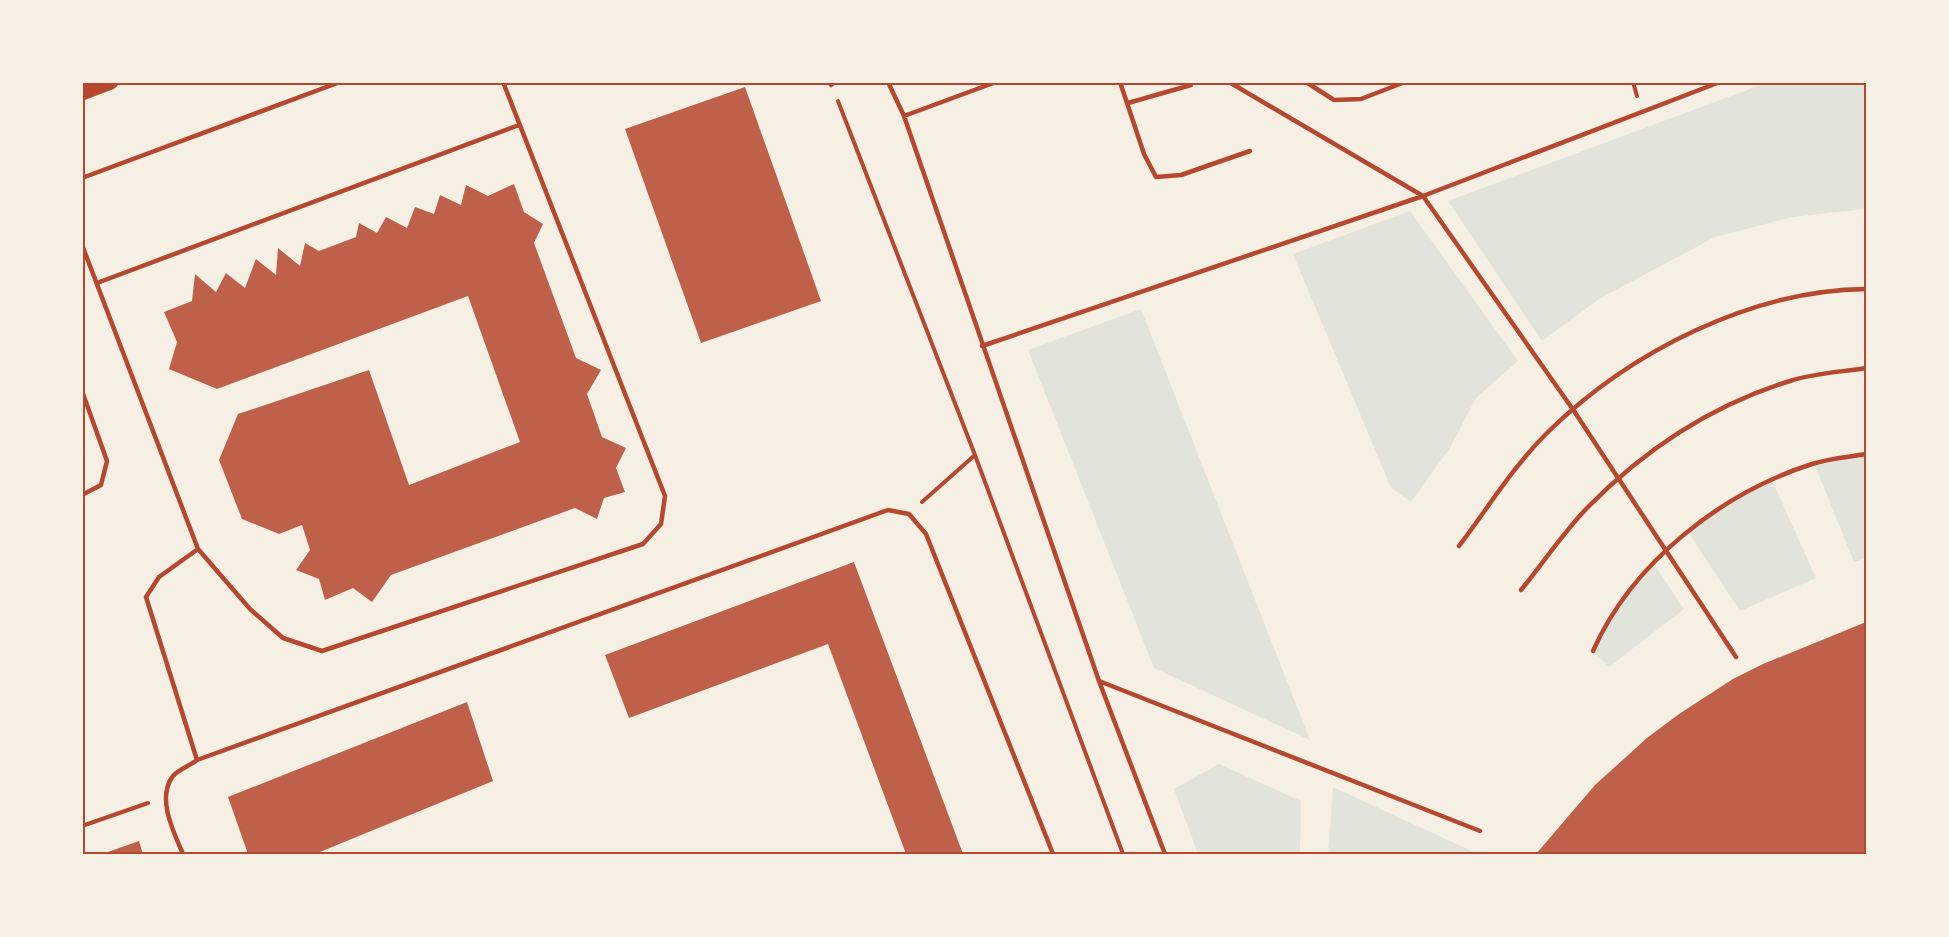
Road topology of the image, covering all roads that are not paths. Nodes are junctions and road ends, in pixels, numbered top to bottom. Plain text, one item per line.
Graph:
1 (111, 82) edge
2 (340, 82) edge
3 (503, 82) edge
4 (888, 82) edge
5 (996, 82) edge
6 (1120, 82) edge
7 (1229, 82) edge
8 (1306, 82) edge
9 (1405, 82) edge
10 (1720, 82) edge
11 (1191, 86) dead end
12 (82, 93) edge
13 (1128, 103) junction
14 (904, 116) junction
15 (519, 125) junction
16 (1250, 151) dead end
17 (82, 178) edge
18 (1423, 196) junction
19 (82, 245) edge
20 (97, 283) junction
21 (1866, 289) edge
22 (982, 346) junction
23 (1866, 368) edge
24 (82, 391) edge
25 (1574, 411) junction
26 (1866, 454) edge
27 (1617, 479) junction
28 (82, 495) edge
29 (1459, 546) dead end
30 (198, 549) junction
31 (1667, 551) junction
32 (1521, 590) dead end
33 (1593, 651) dead end
34 (1736, 657) dead end
35 (1099, 681) junction
36 (198, 760) junction
37 (1480, 831) dead end
38 (183, 855) edge
39 (1053, 855) edge
40 (1165, 855) edge

1 - 12 main road
2 - 17 lane
3 - 15 lane
4 - 14 lane
5 - 14 lane
6 - 13 lane
7 - 18 lane
8 - 9 lane
10 - 18 lane
11 - 13 lane
13 - 16 lane
14 - 22 lane
15 - 20 lane
15 - 30 lane
18 - 22 lane
18 - 25 lane
19 - 20 lane
20 - 30 lane
21 - 25 lane
22 - 35 lane
23 - 27 lane
24 - 28 lane
25 - 27 lane
25 - 29 lane
26 - 31 lane
27 - 31 lane
27 - 32 lane
30 - 36 lane
31 - 33 lane
31 - 34 lane
35 - 37 lane
35 - 40 lane
36 - 38 lane
36 - 39 lane

